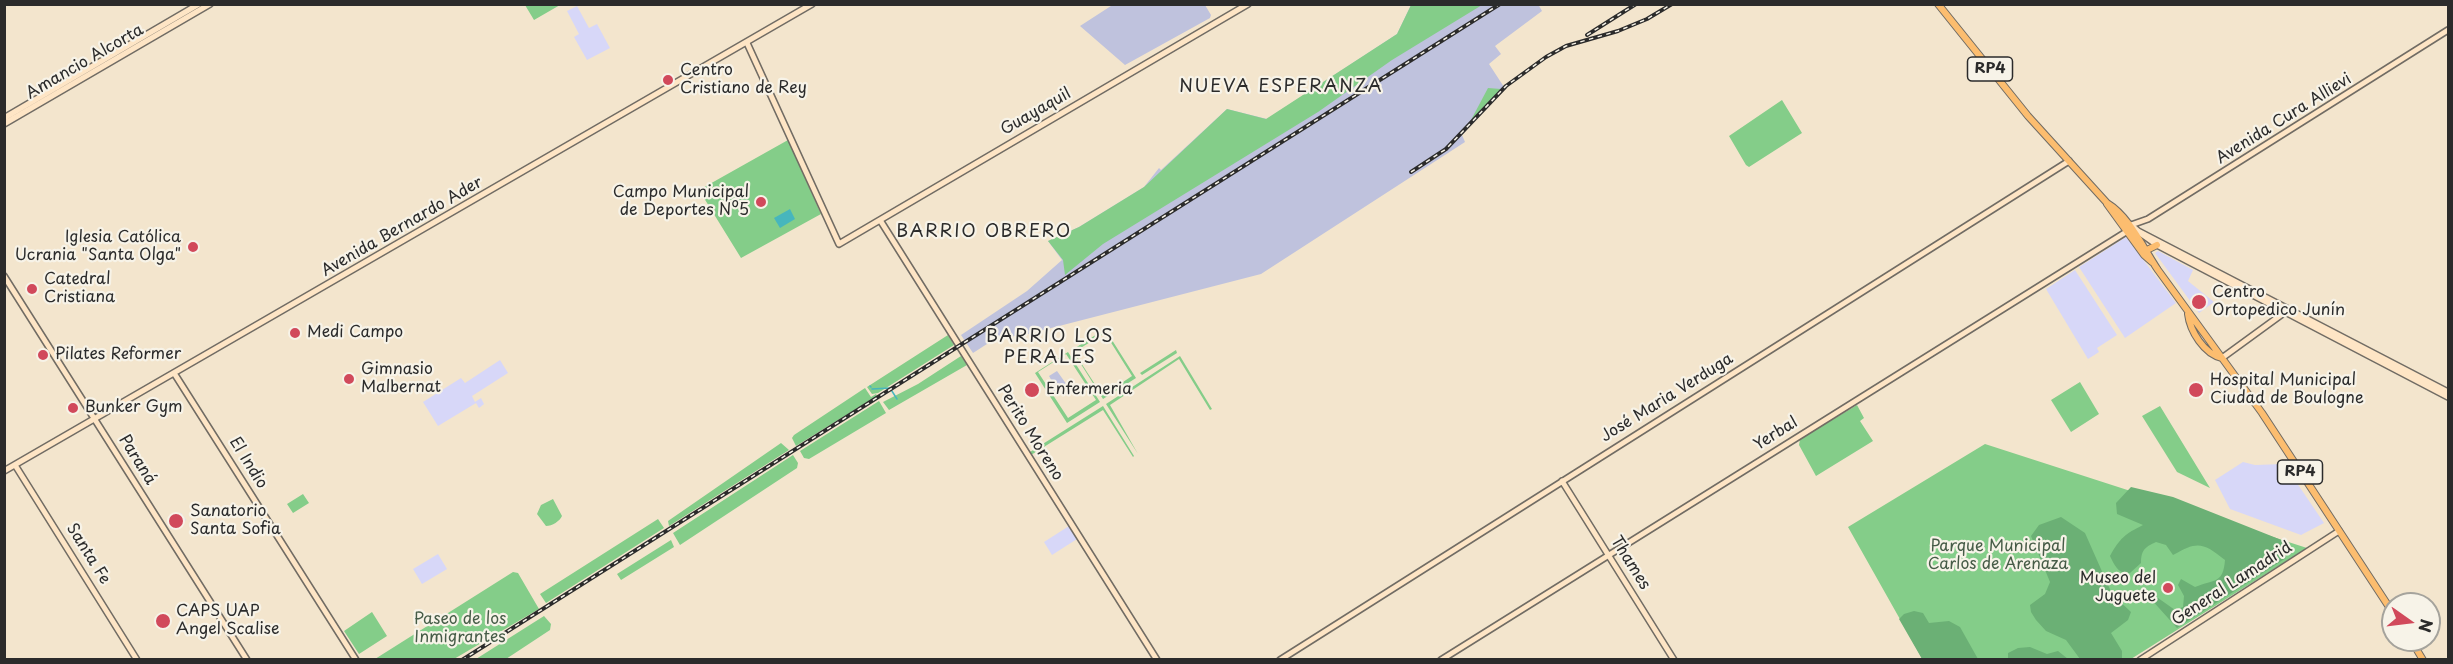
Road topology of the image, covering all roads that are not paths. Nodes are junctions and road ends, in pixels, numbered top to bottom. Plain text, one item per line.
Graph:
1 (199, 4) edge
2 (210, 4) edge
3 (812, 4) edge
4 (1248, 4) edge
5 (1938, 4) edge
6 (2448, 30) edge
7 (747, 43) junction
8 (4, 118) edge
9 (4, 124) edge
10 (2069, 161) junction
11 (2107, 203) junction
12 (2148, 219) junction
13 (880, 220) junction
14 (2124, 220) junction
15 (2141, 223) junction
16 (2131, 225) junction
17 (2138, 231) junction
18 (2126, 232) junction
19 (2145, 234) junction
20 (2157, 245) junction
21 (2147, 250) junction
22 (2154, 263) junction
23 (4, 276) edge
24 (2284, 310) junction
25 (2222, 358) junction
26 (174, 373) junction
27 (2448, 392) edge
28 (2448, 397) edge
29 (95, 419) junction
30 (15, 465) junction
31 (4, 471) edge
32 (1562, 480) junction
33 (2339, 531) junction
34 (1608, 554) junction
35 (2381, 595) edge
36 (137, 660) edge
37 (247, 660) edge
38 (356, 660) edge
39 (1157, 660) edge
40 (1280, 660) edge
41 (1441, 660) edge
42 (1674, 660) edge
43 (2140, 660) edge

1 - 8 street
2 - 9 street, Amancio Alcorta
3 - 7 street, Avenida Bernardo Ader
4 - 13 street, Guayaquil
5 - 10 main road, RP4
6 - 12 street, Avenida Cura Allievi
7 - 13 street, Guayaquil
7 - 26 street, Avenida Bernardo Ader
10 - 11 main road, RP4
10 - 32 street, José Maria Verduga
11 - 14 main road, RP4
11 - 18 main road, RP4
12 - 15 street, Avenida Cura Allievi
12 - 19 street
13 - 39 street, Perito Moreno
14 - 16 street
14 - 21 main road, RP4
15 - 16 street, Avenida Cura Allievi
15 - 17 street
16 - 17 street
17 - 19 street
17 - 20 street
18 - 22 main road, RP4
18 - 34 street, Yerbal
19 - 24 street
20 - 21 main road
20 - 24 street
21 - 22 main road, RP4
22 - 25 main road, RP4
23 - 29 street, Paraná
24 - 25 street
24 - 27 street
24 - 28 street
25 - 33 main road, RP4
26 - 29 street, Avenida Bernardo Ader
26 - 38 street, El Indio
29 - 30 street, Avenida Bernardo Ader
29 - 37 street, Paraná
30 - 31 street, Avenida Bernardo Ader
30 - 36 street, Santa Fe
32 - 34 street, Thames
32 - 40 street, José Maria Verduga
33 - 35 main road, RP4
33 - 43 street, General Lamadrid
34 - 41 street, Yerbal
34 - 42 street, Thames

